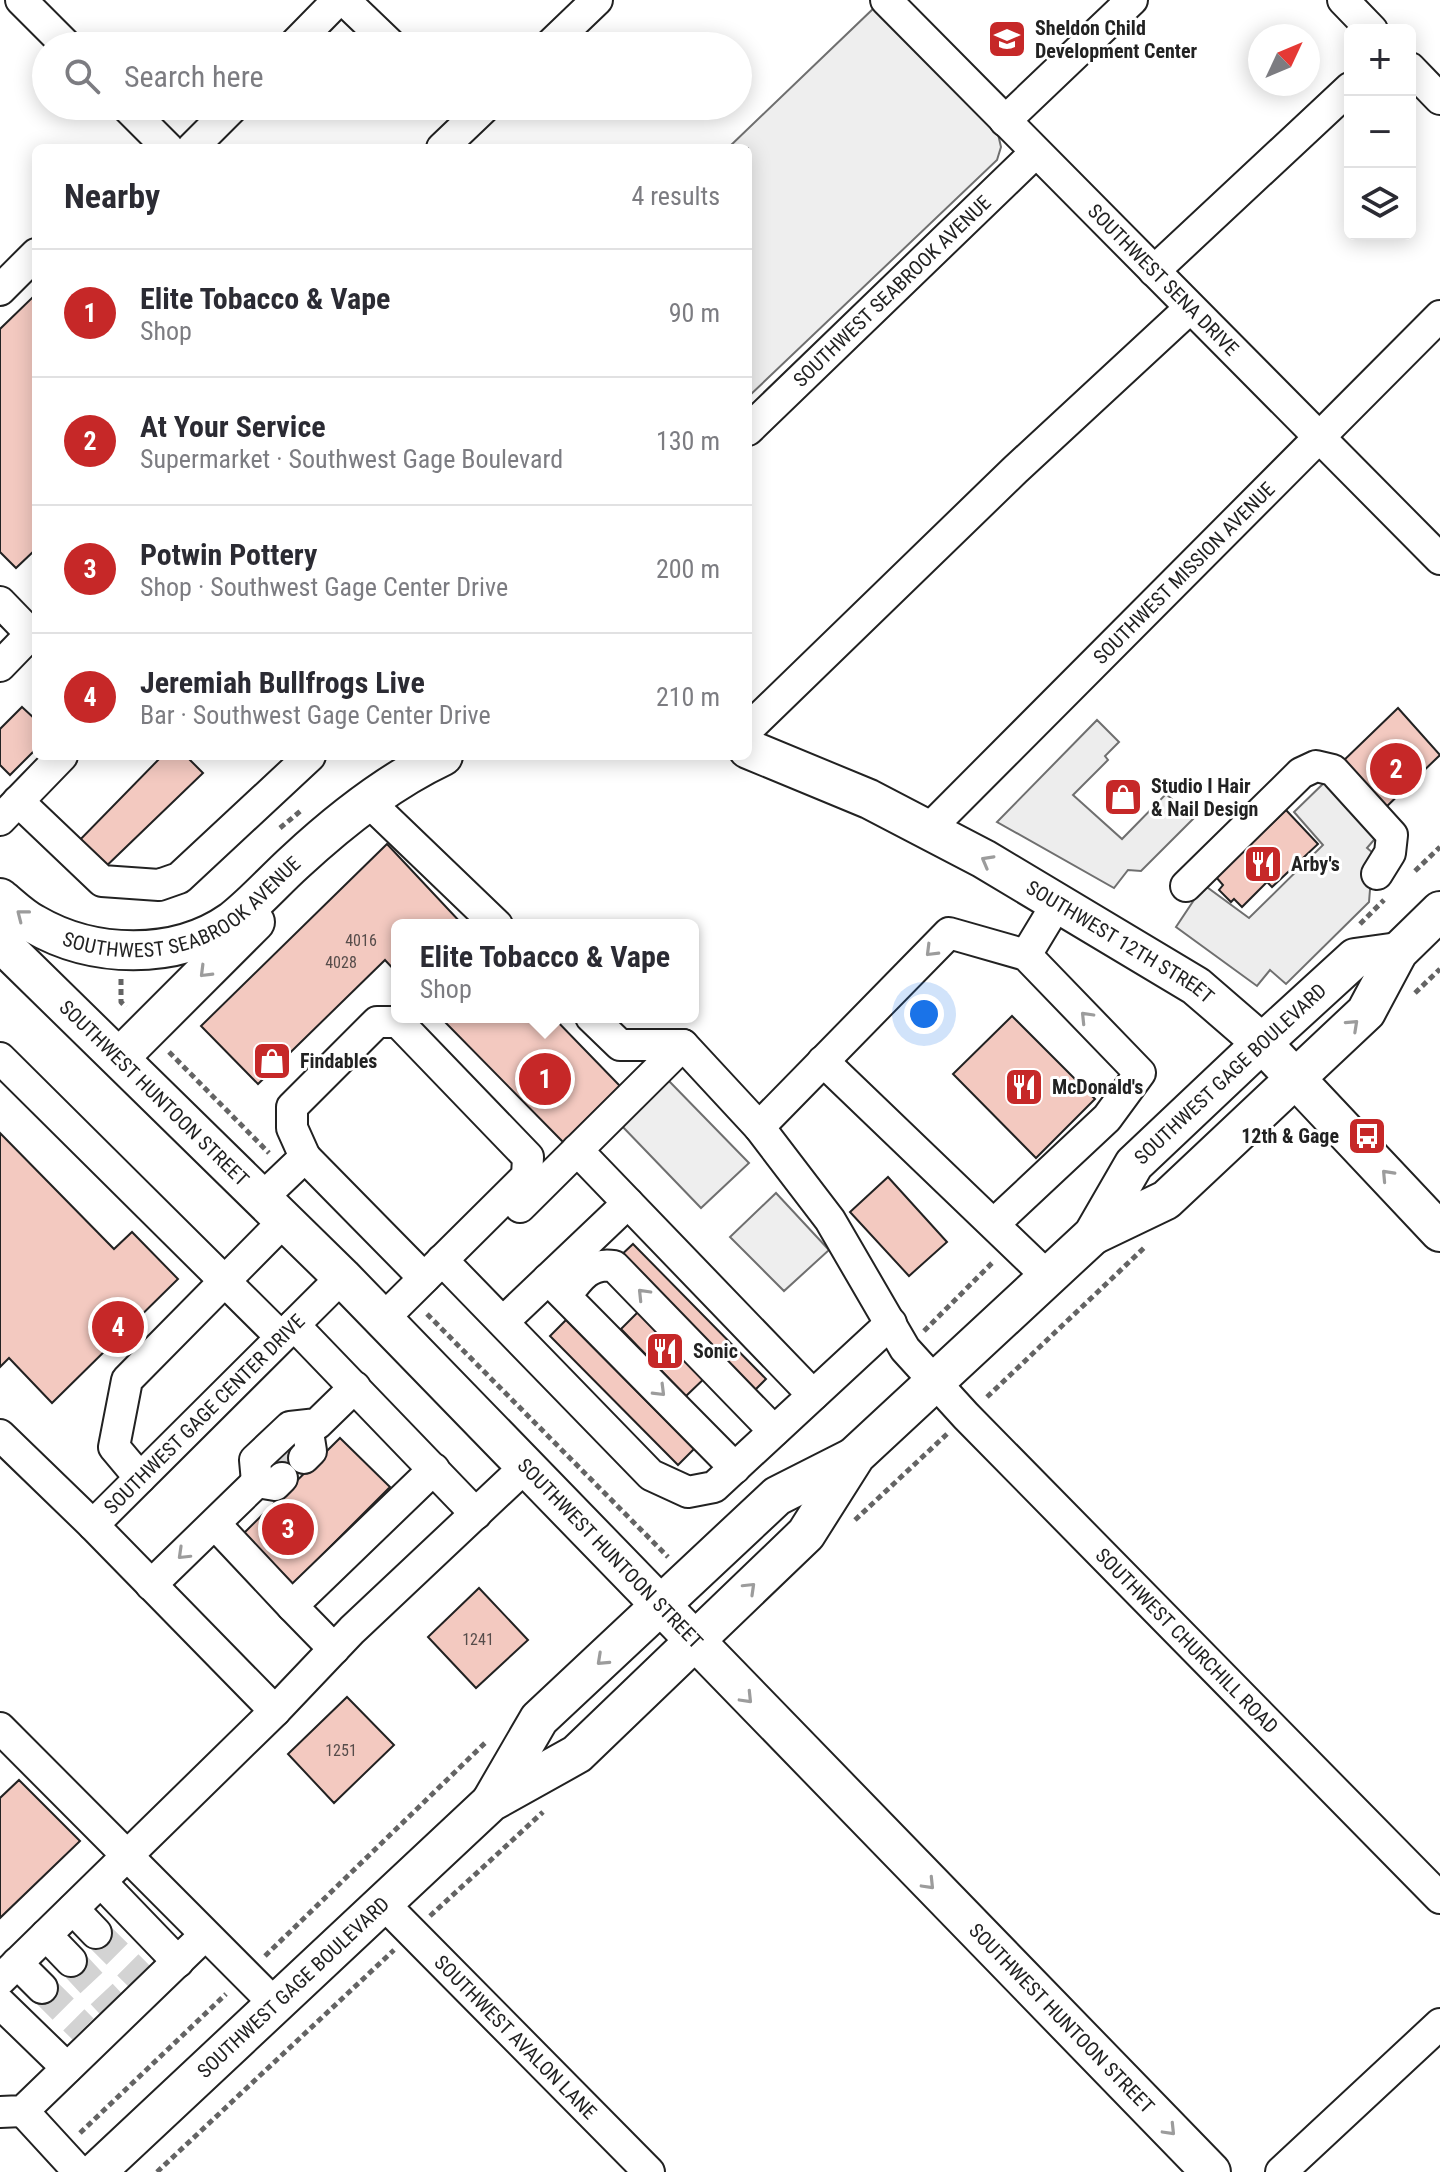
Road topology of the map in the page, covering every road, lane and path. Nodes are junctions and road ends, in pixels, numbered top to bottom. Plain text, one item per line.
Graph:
1 (10, 0) edge
2 (21, 0) edge
3 (597, 0) edge
4 (886, 0) edge
5 (1132, 0) edge
6 (1343, 0) edge
7 (339, 2) edge
8 (0, 10) edge
9 (1366, 24) edge
10 (53, 32) edge
11 (308, 32) edge
12 (375, 32) edge
13 (564, 32) edge
14 (1416, 74) edge
15 (1344, 94) edge
16 (1440, 99) edge
17 (138, 120) edge
18 (220, 120) edge
19 (461, 120) edge
20 (1005, 121) junction
21 (159, 144) edge
22 (196, 144) edge
23 (445, 144) edge
24 (1036, 152) junction
25 (32, 258) edge
26 (1154, 271) junction
27 (0, 290) edge
28 (1190, 308) junction
29 (1440, 316) edge
30 (752, 426) edge
31 (1316, 436) junction
32 (1440, 559) edge
33 (24, 619) edge
34 (0, 666) edge
35 (752, 729) edge
36 (752, 734) edge
37 (58, 760) edge
38 (306, 760) edge
39 (429, 760) edge
40 (363, 808) junction
41 (9, 811) edge
42 (927, 831) junction
43 (1440, 847) edge
44 (1412, 874) dead end
45 (1385, 883) joint
46 (1186, 886) dead end
47 (0, 898) edge
48 (1058, 902) junction
49 (1440, 911) edge
50 (490, 919) edge
51 (1349, 934) dead end
52 (1398, 952) junction
53 (1026, 955) junction
54 (6, 960) edge
55 (391, 1022) edge
56 (399, 1023) edge
57 (597, 1023) edge
58 (1262, 1043) junction
59 (683, 1045) junction
60 (120, 1057) junction
61 (823, 1061) junction
62 (3, 1065) edge
63 (1296, 1078) junction
64 (759, 1127) junction
65 (577, 1150) junction
66 (305, 1157) junction
67 (628, 1203) junction
68 (274, 1209) junction
69 (995, 1223) junction
70 (1440, 1232) edge
71 (1093, 1235) junction
72 (440, 1270) junction
73 (342, 1277) junction
74 (1048, 1277) junction
75 (225, 1281) junction
76 (557, 1287) junction
77 (382, 1320) junction
78 (503, 1322) junction
79 (891, 1323) junction
80 (288, 1331) junction
81 (934, 1382) junction
82 (355, 1387) junction
83 (813, 1395) junction
84 (774, 1431) junction
85 (0, 1435) edge
86 (856, 1455) junction
87 (524, 1468) junction
88 (735, 1468) junction
89 (434, 1469) junction
90 (140, 1478) junction
91 (476, 1514) junction
92 (215, 1524) junction
93 (93, 1525) junction
94 (662, 1552) dead end
95 (631, 1579) junction
96 (151, 1585) junction
97 (292, 1606) junction
98 (660, 1607) junction
99 (693, 1641) junction
100 (334, 1649) junction
101 (275, 1711) junction
102 (0, 1728) edge
103 (497, 1732) dead end
104 (491, 1802) junction
105 (127, 1856) junction
106 (101, 1882) junction
107 (1440, 1898) edge
108 (382, 1902) junction
109 (73, 1909) junction
110 (96, 1933) tunnel mouth
111 (46, 1935) junction
112 (205, 1935) junction
113 (71, 1961) tunnel mouth
114 (178, 1962) junction
115 (9, 1971) edge
116 (246, 1975) junction
117 (42, 1988) tunnel mouth
118 (0, 2003) edge
119 (274, 2003) junction
120 (1440, 2024) edge
121 (67, 2068) junction
122 (12, 2112) edge
123 (70, 2162) edge
124 (96, 2172) edge
125 (649, 2172) edge
126 (1211, 2172) edge
127 (1281, 2172) edge

1 - 8 street
2 - 10 street
3 - 13 street
4 - 20 street, SOUTHWEST SENA DRIVE
5 - 20 street
6 - 9 street
7 - 11 street
7 - 12 street
14 - 16 street
15 - 26 street
17 - 21 street
18 - 22 street
19 - 23 street
20 - 24 street, SOUTHWEST SENA DRIVE
24 - 26 street, SOUTHWEST SENA DRIVE
24 - 30 street, SOUTHWEST SEABROOK AVENUE
25 - 27 street
26 - 28 street, SOUTHWEST SENA DRIVE
28 - 31 street, SOUTHWEST SENA DRIVE
28 - 35 street
29 - 31 street, SOUTHWEST MISSION AVENUE
31 - 32 street, SOUTHWEST SENA DRIVE
31 - 42 street, SOUTHWEST MISSION AVENUE
33 - 34 street
36 - 42 main road, SOUTHWEST 12TH STREET
37 - 41 street
38 - 41 street
39 - 40 main road, SOUTHWEST SEABROOK AVENUE
40 -> 47 main road, SOUTHWEST SEABROOK AVENUE
40 - 50 street
40 -> 60 main road, SOUTHWEST SEABROOK AVENUE
48 -> 42 main road, SOUTHWEST 12TH STREET
43 - 44 path
45 - 46 street
45 - 51 path
48 - 53 street
48 - 58 main road, SOUTHWEST 12TH STREET
49 - 52 main road, SOUTHWEST GAGE BOULEVARD
52 - 58 main road, SOUTHWEST GAGE BOULEVARD
63 -> 52 main road, SOUTHWEST GAGE BOULEVARD
53 -> 61 street
69 -> 53 street
54 - 60 main road, SOUTHWEST HUNTOON STREET
55 - 66 street
56 - 72 street
57 - 59 street
58 - 63 main road, SOUTHWEST 12TH STREET
58 - 71 main road, SOUTHWEST GAGE BOULEVARD
59 - 64 street, SOUTHWEST CHURCHILL ROAD
59 - 65 street
60 - 68 main road, SOUTHWEST HUNTOON STREET
61 - 64 street
61 - 69 street
62 - 75 street
70 -> 63 main road, SOUTHWEST 12TH STREET
63 - 71 main road, SOUTHWEST GAGE BOULEVARD
64 - 79 street, SOUTHWEST CHURCHILL ROAD
65 - 67 street
65 - 72 street
66 - 68 street
66 - 72 street
67 - 76 street
67 - 83 street
68 - 73 main road, SOUTHWEST HUNTOON STREET
68 - 75 street
69 - 74 street
71 - 74 main road, SOUTHWEST GAGE BOULEVARD
72 - 77 street
72 - 78 street
73 - 77 main road, SOUTHWEST HUNTOON STREET
73 - 80 street, SOUTHWEST GAGE CENTER DRIVE
74 - 81 main road, SOUTHWEST GAGE BOULEVARD
75 - 80 street
75 - 90 street
76 - 78 street
84 -> 76 street
76 -> 88 street
77 - 87 main road, SOUTHWEST HUNTOON STREET
78 - 88 street
79 - 81 street, SOUTHWEST CHURCHILL ROAD
79 - 83 street
80 - 82 street
80 - 90 street, SOUTHWEST GAGE CENTER DRIVE
81 - 86 main road, SOUTHWEST GAGE BOULEVARD
81 - 107 street, SOUTHWEST CHURCHILL ROAD
82 - 89 street
82 - 92 street
83 - 84 street
84 - 88 street
85 - 93 street
86 - 98 main road, SOUTHWEST GAGE BOULEVARD
99 -> 86 main road, SOUTHWEST GAGE BOULEVARD
87 - 91 street
87 - 95 main road, SOUTHWEST HUNTOON STREET
89 - 91 street
89 - 97 street
90 - 93 street, SOUTHWEST GAGE CENTER DRIVE
91 - 100 street
92 -> 96 street
92 - 97 street
93 - 96 street, SOUTHWEST GAGE CENTER DRIVE
94 - 95 path
95 - 98 main road, SOUTHWEST HUNTOON STREET
96 - 101 street, SOUTHWEST GAGE CENTER DRIVE
97 - 100 street
98 - 99 main road, SOUTHWEST HUNTOON STREET
98 -> 104 main road, SOUTHWEST GAGE BOULEVARD
99 - 104 main road, SOUTHWEST GAGE BOULEVARD
99 -> 126 main road, SOUTHWEST HUNTOON STREET
100 - 101 street
101 - 105 street
102 - 105 street
103 - 116 path
104 - 108 main road, SOUTHWEST GAGE BOULEVARD
105 - 106 street
105 - 112 street
106 - 109 street
106 - 114 street
108 - 119 main road, SOUTHWEST GAGE BOULEVARD
108 - 125 street, SOUTHWEST AVALON LANE
109 - 110 street
109 - 111 street
111 - 113 street
111 - 115 street
112 - 114 street
112 - 116 street
114 - 121 street
115 - 117 street
116 - 119 street
116 - 123 path
118 - 121 street
119 - 124 main road, SOUTHWEST GAGE BOULEVARD
120 - 127 street
121 - 122 street
122 - 123 street

